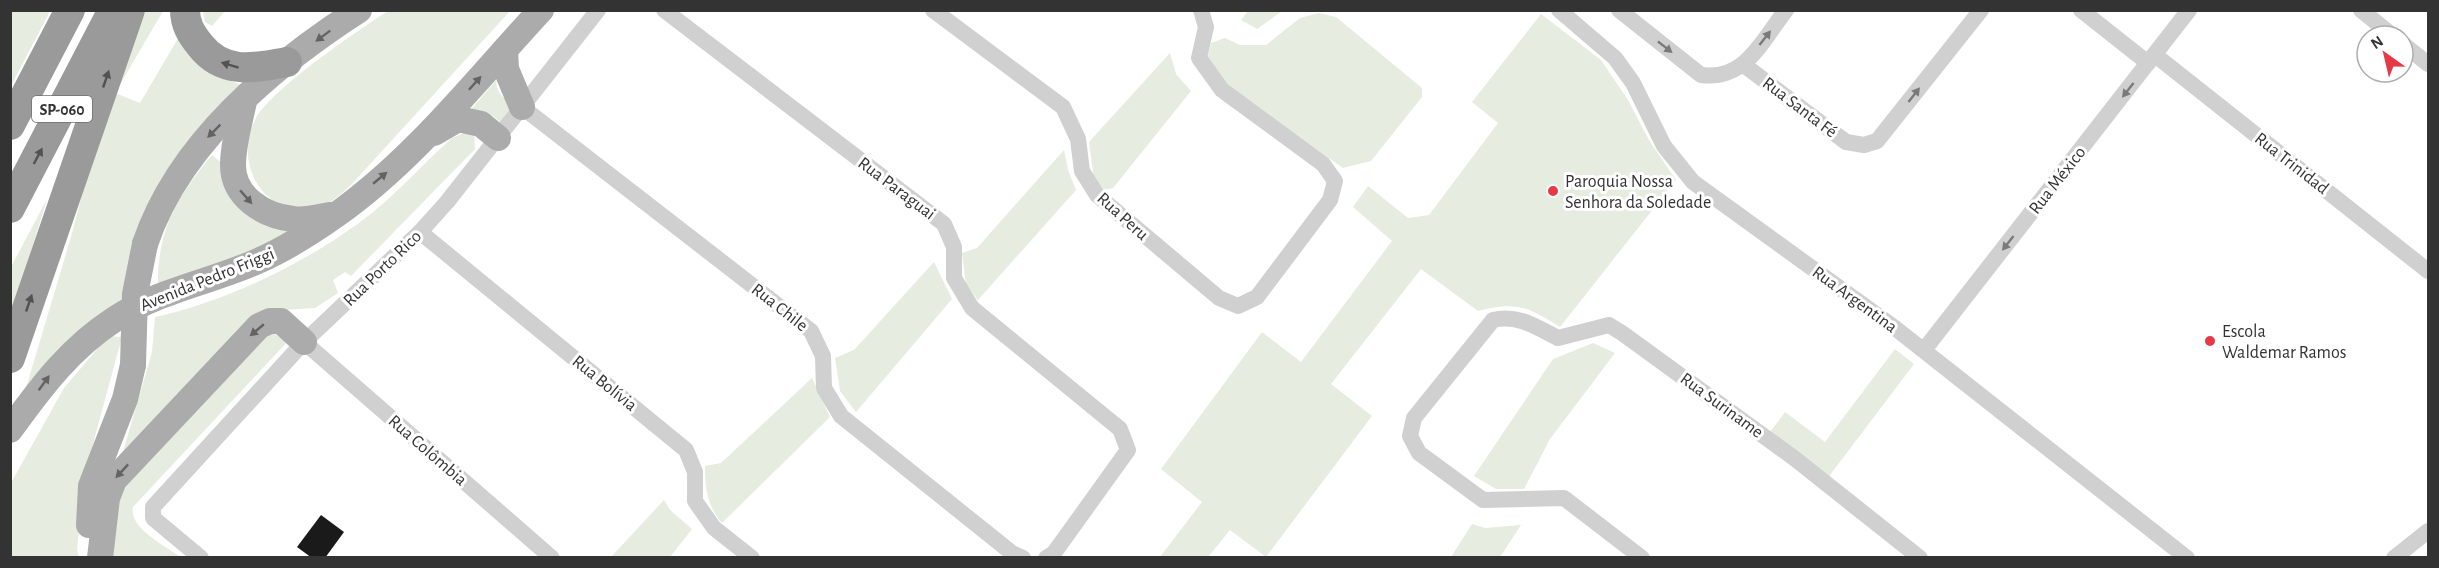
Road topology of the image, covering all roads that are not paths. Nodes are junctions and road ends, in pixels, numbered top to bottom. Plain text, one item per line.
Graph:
1 (70, 10) edge
2 (113, 10) edge
3 (130, 10) edge
4 (185, 10) edge
5 (359, 10) edge
6 (598, 10) edge
7 (664, 10) edge
8 (933, 10) edge
9 (1201, 10) edge
10 (1559, 10) edge
11 (1619, 10) edge
12 (1786, 10) edge
13 (1980, 10) edge
14 (2081, 10) edge
15 (2189, 10) edge
16 (2361, 10) edge
17 (538, 12) edge
18 (2378, 24) edge
19 (505, 50) junction
20 (2415, 54) edge
21 (2151, 59) junction
22 (287, 62) junction
23 (2428, 64) edge
24 (1744, 65) junction
25 (244, 100) junction
26 (522, 107) junction
27 (10, 125) edge
28 (498, 138) junction
29 (422, 142) junction
30 (10, 208) edge
31 (337, 214) junction
32 (420, 232) junction
33 (2428, 271) edge
34 (304, 342) junction
35 (1924, 350) junction
36 (10, 358) edge
37 (10, 430) edge
38 (2428, 531) edge
39 (93, 558) edge
40 (100, 558) edge
41 (201, 558) edge
42 (552, 558) edge
43 (752, 558) edge
44 (1023, 558) edge
45 (1046, 558) edge
46 (1642, 558) edge
47 (1920, 558) edge
48 (2187, 558) edge
49 (2394, 558) edge

1 - 27 highway, SP-060
30 -> 2 highway, SP-060
36 -> 3 highway
22 -> 4 highway
5 -> 22 main road
6 - 26 street, Rua Porto Rico
7 - 45 street, Rua Paraguai
8 - 9 street, Rua Peru
10 - 35 street, Rua Argentina
11 -> 24 street, Rua Santa Fé
24 -> 12 street
24 -> 13 street, Rua Santa Fé
14 - 21 street, Rua Trinidad
15 - 21 street, Rua México
16 - 18 street
17 - 19 main road, Avenida Pedro Friggi
19 - 26 main road
29 -> 19 main road, Avenida Pedro Friggi
20 - 23 street
21 - 33 street, Rua Trinidad
21 -> 35 street, Rua México
22 - 25 main road
25 -> 31 main road
25 -> 39 main road, bridge
26 - 28 street, Rua Porto Rico
26 - 44 street, Rua Chile
28 - 29 main road
28 - 32 street, Rua Porto Rico
31 -> 29 main road, Avenida Pedro Friggi
37 -> 31 main road, Avenida Pedro Friggi
32 - 34 street, Rua Porto Rico
32 - 43 street, Rua Bolívia
34 -> 40 main road
34 - 41 street, Rua Porto Rico
34 - 42 street, Rua Colômbia
35 - 48 street, Rua Argentina
38 - 49 street
46 - 47 street, Rua Suriname

